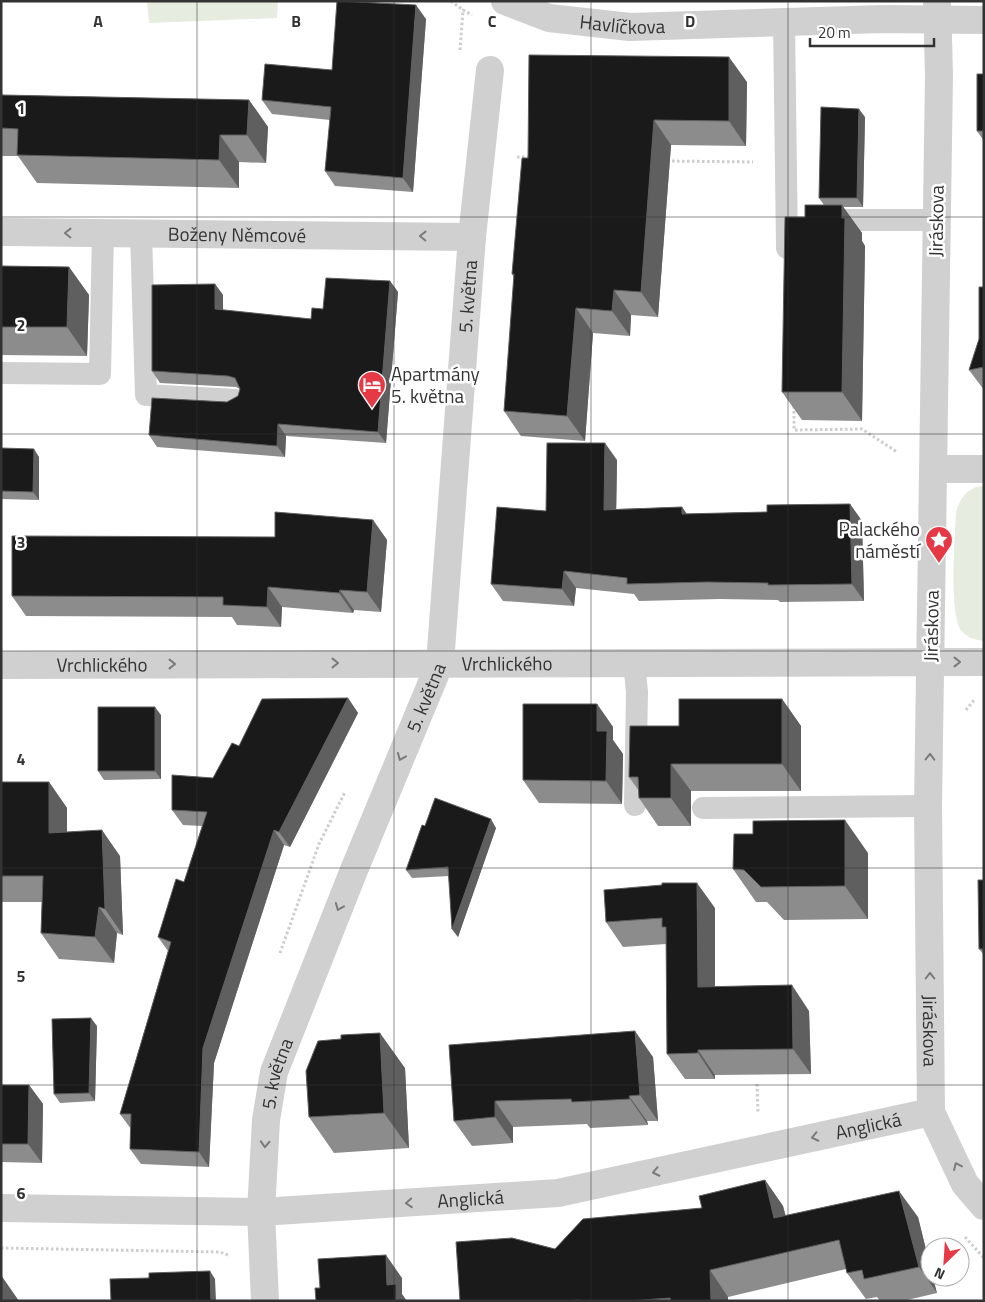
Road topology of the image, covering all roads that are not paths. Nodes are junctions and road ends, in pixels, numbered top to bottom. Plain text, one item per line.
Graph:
1 (505, 1) edge
2 (937, 10) edge
3 (984, 20) edge
4 (784, 21) junction
5 (490, 70) dead end
6 (787, 220) junction
7 (936, 220) junction
8 (1, 232) edge
9 (103, 233) junction
10 (141, 233) junction
11 (472, 237) junction
12 (787, 268) edge
13 (1, 373) edge
14 (235, 400) edge
15 (934, 469) junction
16 (984, 469) edge
17 (634, 662) junction
18 (931, 662) junction
19 (984, 662) edge
20 (440, 663) junction
21 (1, 665) edge
22 (635, 805) edge
23 (928, 806) junction
24 (703, 808) dead end
25 (931, 1112) junction
26 (984, 1206) edge
27 (1, 1208) edge
28 (261, 1212) junction
29 (265, 1301) edge

1 - 4 street, Havlíčkova
2 - 3 street, Havlíčkova
2 - 4 street, Havlíčkova
2 - 7 street, Jiráskova
4 - 6 lane
5 - 11 street, 5. května
6 - 7 lane
6 - 12 lane
7 - 15 street, Jiráskova
9 -> 8 street, Boženy Němcové
9 - 10 street, Boženy Němcové
9 - 13 lane
11 -> 10 street, Boženy Němcové
10 - 14 lane
11 - 20 street, 5. května
15 - 16 street
15 - 18 street, Jiráskova
17 - 18 street, Vrchlického
17 - 20 street, Vrchlického
17 - 22 lane
18 -> 19 street, Vrchlického
23 -> 18 street, Jiráskova
21 -> 20 street, Vrchlického
20 -> 28 street, 5. května
23 - 24 lane
25 -> 23 street, Jiráskova
26 -> 25 street, Jiráskova
25 -> 28 street, Anglická
27 - 28 street, Anglická
28 - 29 street, 5. května

